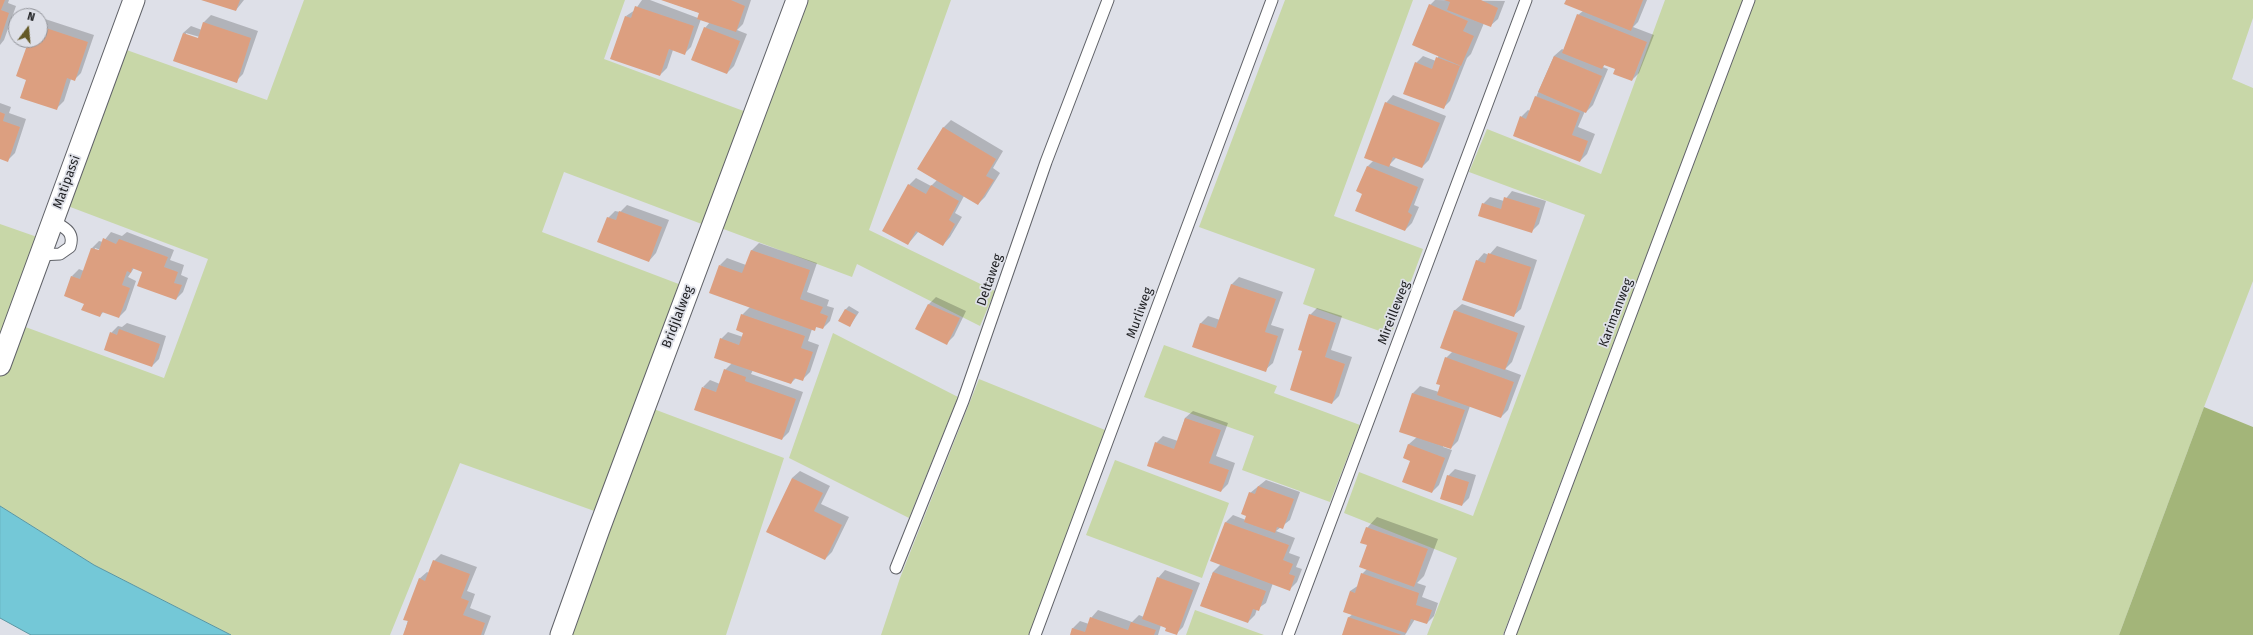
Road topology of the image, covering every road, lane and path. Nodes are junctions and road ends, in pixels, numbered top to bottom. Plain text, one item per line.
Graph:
1 (134, 0) edge
2 (798, 0) edge
3 (1108, 0) edge
4 (1272, 0) edge
5 (1526, 0) edge
6 (1749, 0) edge
7 (0, 365) edge
8 (896, 568) dead end
9 (561, 635) edge
10 (1035, 635) edge
11 (1288, 635) edge
12 (1510, 635) edge

1 - 7 street, Matipassi
2 - 9 street, Bridjlalweg
3 - 8 lane, Deltaweg
4 - 10 lane, Murliweg
5 - 11 lane, Mireilleweg
6 - 12 lane, Karimanweg

